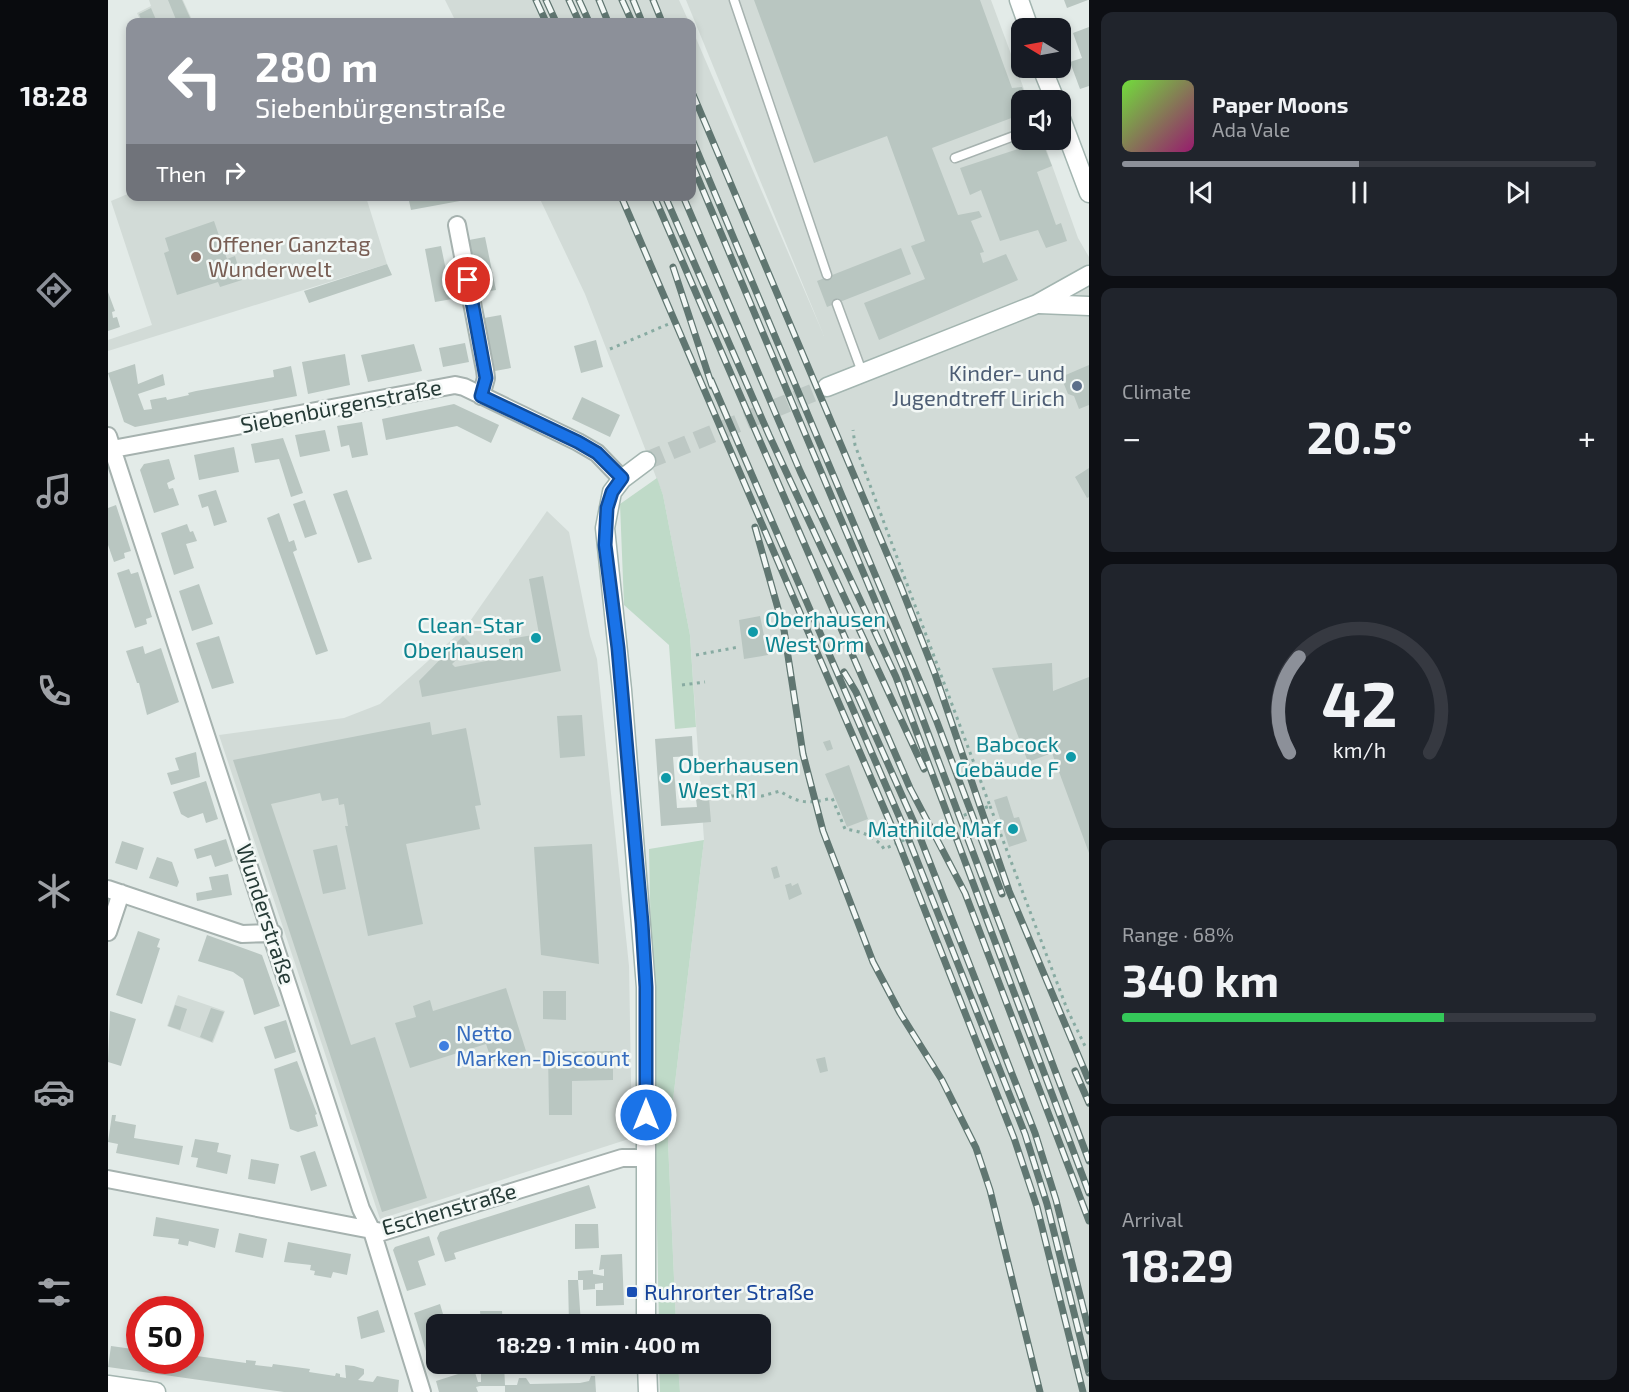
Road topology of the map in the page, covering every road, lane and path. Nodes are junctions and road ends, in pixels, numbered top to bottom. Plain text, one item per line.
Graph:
1 (734, 0) edge
2 (1019, 0) edge
3 (1025, 18) edge
4 (1011, 137) edge
5 (1071, 145) edge
6 (955, 158) dead end
7 (1089, 193) edge
8 (457, 225) dead end
9 (1089, 274) edge
10 (827, 275) dead end
11 (837, 304) dead end
12 (1037, 304) junction
13 (1089, 306) edge
14 (678, 320) dead end
15 (610, 349) dead end
16 (862, 372) junction
17 (827, 387) tunnel mouth
18 (481, 396) junction
19 (853, 430) dead end
20 (109, 445) edge
21 (646, 461) tunnel mouth
22 (622, 478) junction
23 (739, 647) dead end
24 (696, 655) dead end
25 (705, 682) dead end
26 (682, 685) dead end
27 (709, 789) dead end
28 (990, 806) junction
29 (115, 891) edge
30 (108, 932) edge
31 (273, 933) junction
32 (1085, 1046) dead end
33 (646, 1158) junction
34 (108, 1179) edge
35 (372, 1231) junction
36 (646, 1314) edge
37 (647, 1374) edge
38 (108, 1385) edge
39 (156, 1392) edge
40 (422, 1392) edge
41 (648, 1392) edge

1 - 10 lane
2 - 3 main road
4 - 6 lane
5 - 7 main road
8 - 18 street
9 - 12 main road
11 - 16 lane
12 - 13 main road
12 - 16 main road
14 - 15 path
16 - 17 main road
18 - 20 street, Siebenbürgenstraße
18 - 22 street, Siebenbürgenstraße
19 - 28 path
20 - 31 street, Wunderstraße
21 - 22 main road
22 - 33 main road
23 - 24 path
25 - 26 path
27 - 28 path
28 - 32 path
29 - 30 street
29 - 31 street
31 - 35 street, Wunderstraße
33 - 35 street, Eschenstraße
33 - 36 main road
34 - 35 street, Eschenstraße
35 - 40 street, Wunderstraße
37 - 41 main road
38 - 39 main road

